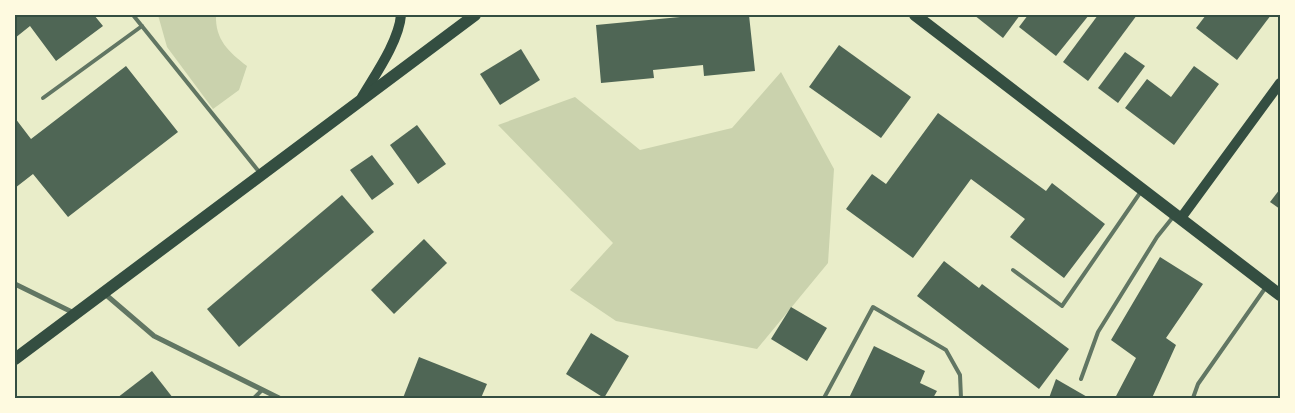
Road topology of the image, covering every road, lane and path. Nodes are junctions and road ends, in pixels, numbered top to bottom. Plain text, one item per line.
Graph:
1 (133, 15) edge
2 (401, 15) edge
3 (475, 15) edge
4 (915, 15) edge
5 (142, 26) junction
6 (1280, 83) edge
7 (43, 98) dead end
8 (362, 99) junction
9 (261, 175) junction
10 (1143, 188) junction
11 (1178, 216) junction
12 (1013, 270) dead end
13 (15, 284) edge
14 (1267, 285) junction
15 (103, 292) junction
16 (1280, 295) edge
17 (75, 313) junction
18 (15, 359) edge
19 (1081, 379) dead end
20 (262, 390) junction
21 (254, 398) edge
22 (279, 398) edge
23 (824, 398) edge
24 (961, 398) edge
25 (1193, 398) edge

1 - 5 lane
2 - 8 main road
3 - 8 main road
4 - 10 main road
5 - 7 lane
5 - 9 lane
6 - 11 main road
8 - 9 main road
9 - 15 main road
10 - 11 main road
10 - 12 lane
11 - 14 main road
11 - 19 lane
13 - 17 street
14 - 16 main road
14 - 25 lane
15 - 17 main road
15 - 20 street
17 - 18 main road
20 - 21 lane
20 - 22 street
23 - 24 lane

